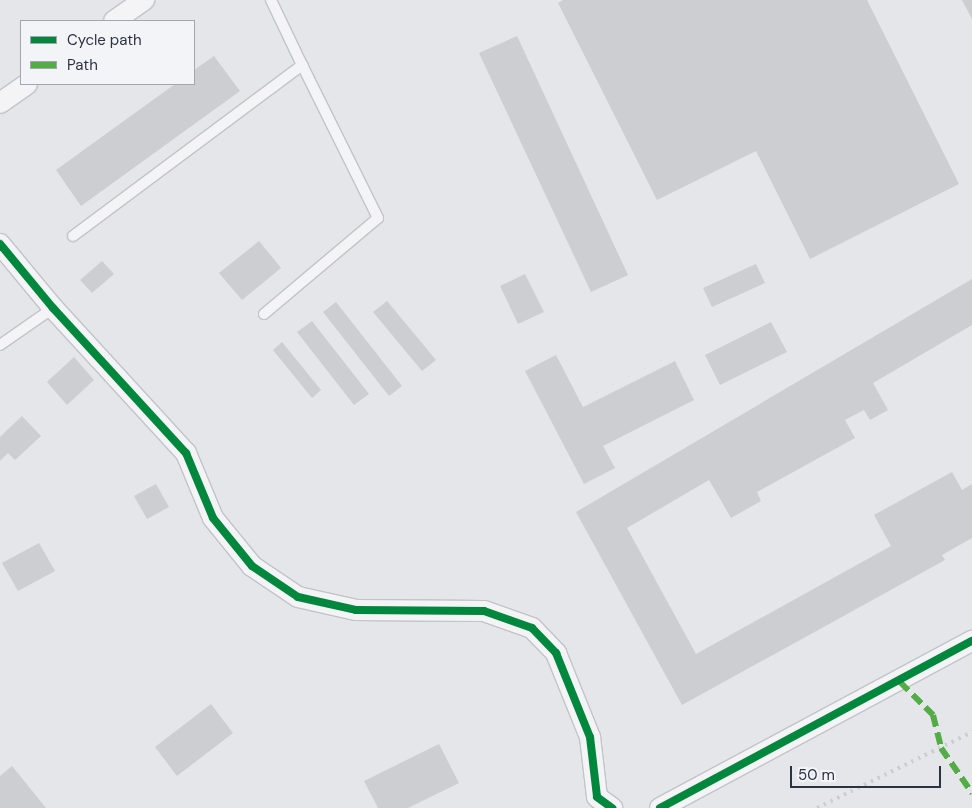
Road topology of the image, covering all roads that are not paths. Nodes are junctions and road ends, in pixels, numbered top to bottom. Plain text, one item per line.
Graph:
1 (144, 0) edge
2 (271, 0) edge
3 (115, 20) edge
4 (302, 65) junction
5 (26, 85) edge
6 (0, 103) edge
7 (73, 236) dead end
8 (0, 244) edge
9 (53, 308) junction
10 (264, 314) dead end
11 (0, 345) edge
12 (972, 641) edge
13 (612, 808) edge
14 (660, 808) edge

1 - 3 street
2 - 4 lane
4 - 7 lane
4 - 10 lane
5 - 6 street
8 - 9 street
9 - 11 lane
9 - 13 street
12 - 14 street

